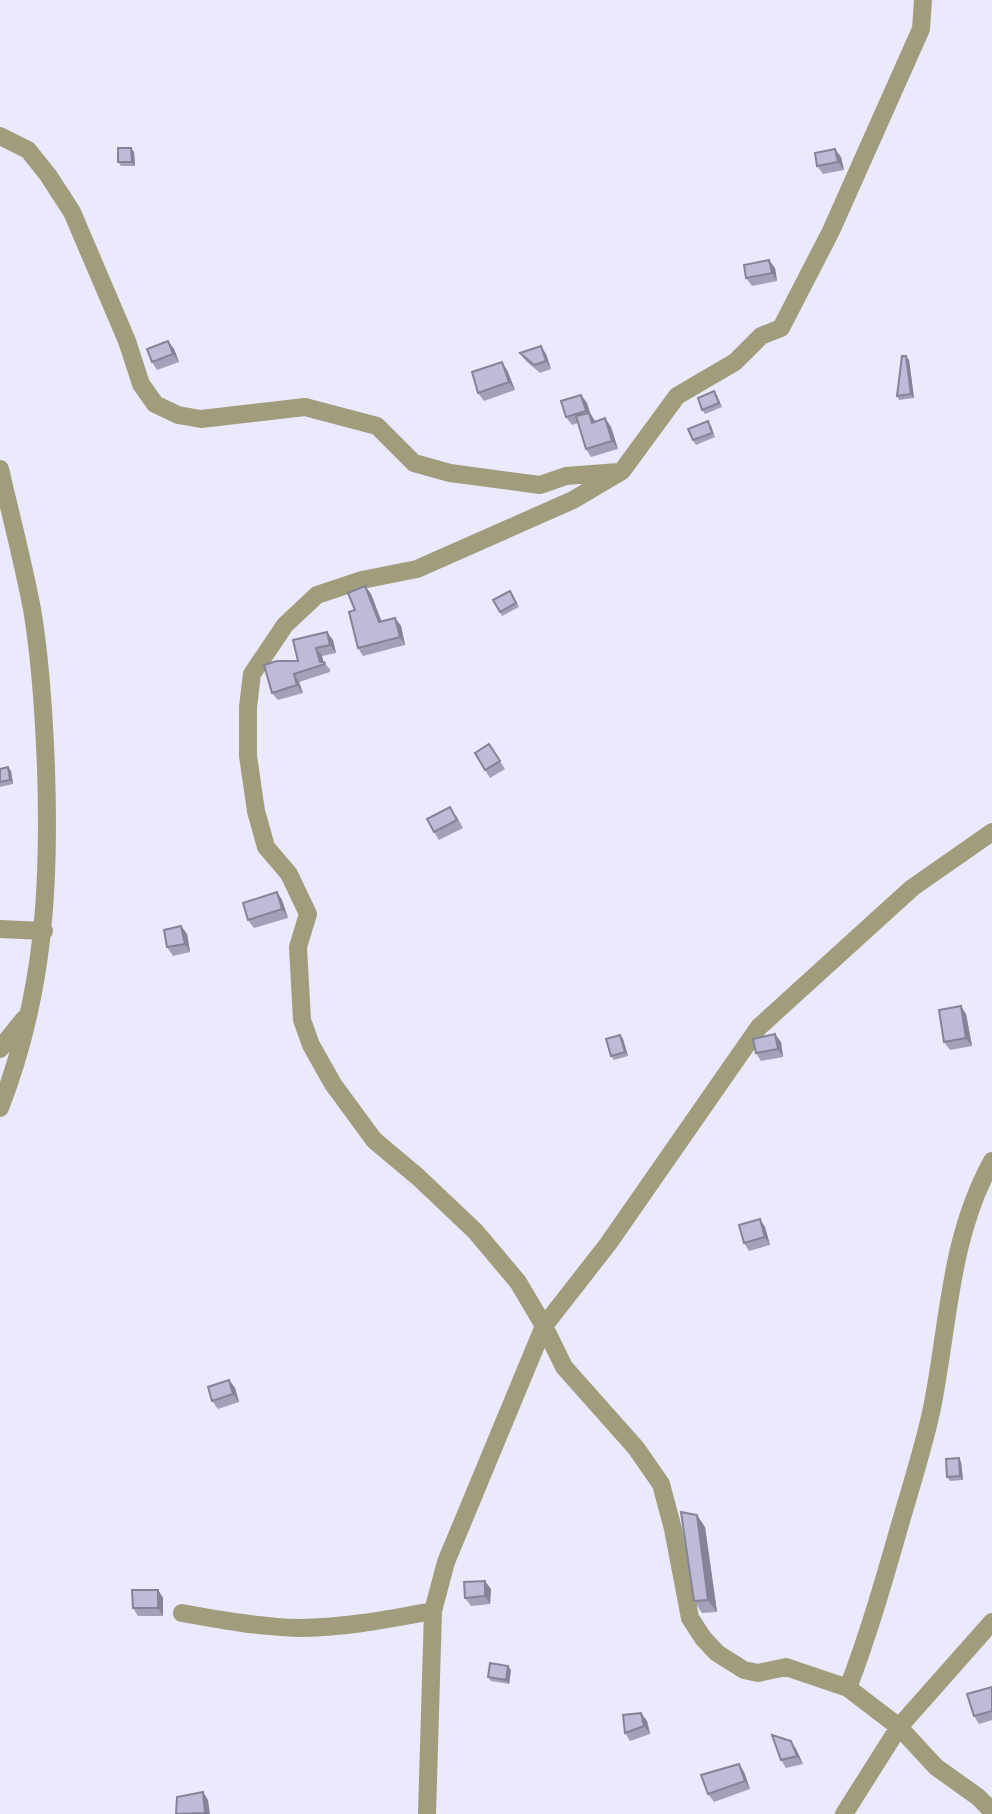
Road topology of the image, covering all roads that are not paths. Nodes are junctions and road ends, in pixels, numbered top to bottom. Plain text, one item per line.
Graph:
1 (923, 0) edge
2 (0, 136) edge
3 (0, 469) edge
4 (622, 471) junction
5 (992, 832) edge
6 (0, 929) edge
7 (44, 931) junction
8 (28, 1014) junction
9 (0, 1049) edge
10 (0, 1108) edge
11 (992, 1161) edge
12 (544, 1326) junction
13 (433, 1611) junction
14 (182, 1613) dead end
15 (992, 1622) edge
16 (848, 1688) junction
17 (899, 1727) junction
18 (992, 1811) edge
19 (427, 1814) edge
20 (844, 1814) edge

1 - 4 street
2 - 4 street
3 - 7 street
4 - 12 street
5 - 12 street
6 - 7 street
7 - 8 street
8 - 9 street
8 - 10 street
11 - 16 street
12 - 13 street
12 - 16 street
13 - 14 street
13 - 19 street
15 - 17 street
16 - 17 street
17 - 18 street
17 - 20 street

